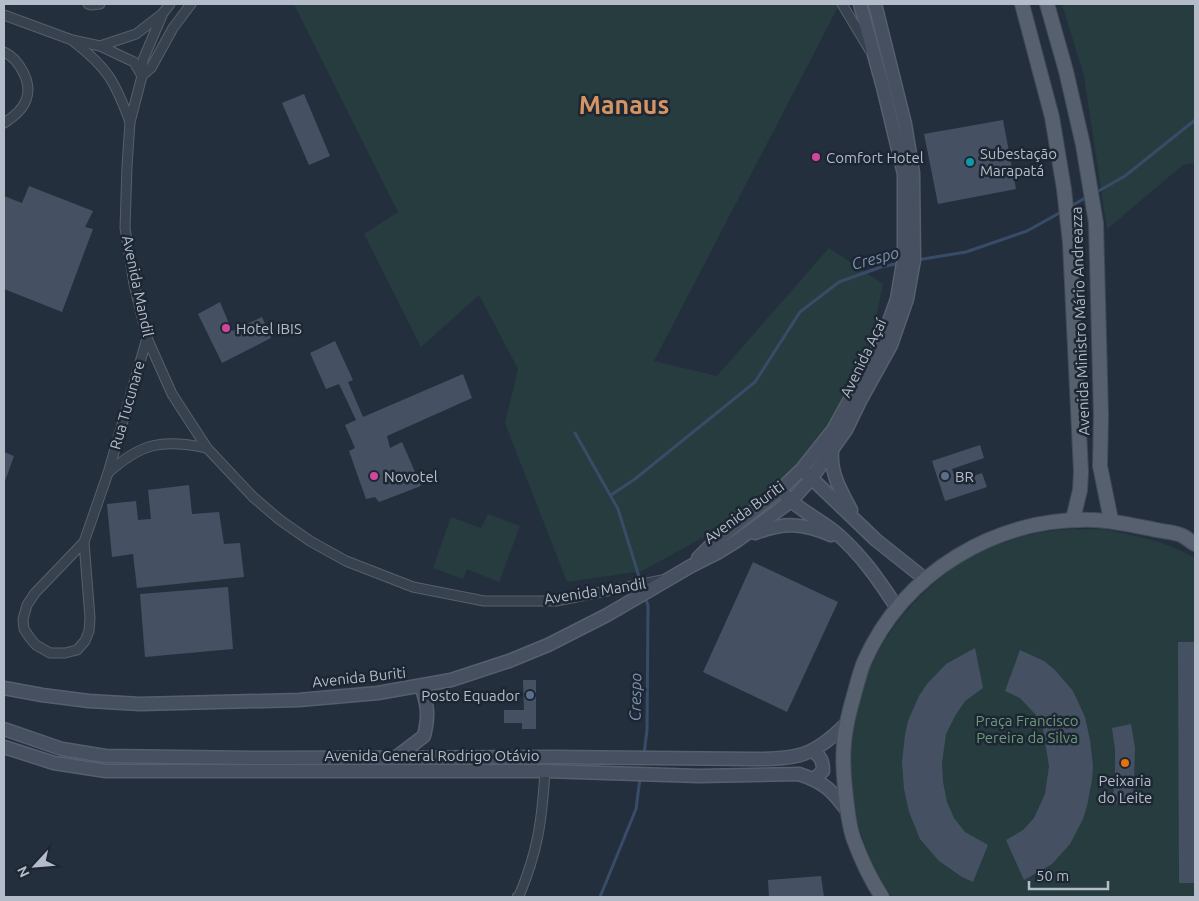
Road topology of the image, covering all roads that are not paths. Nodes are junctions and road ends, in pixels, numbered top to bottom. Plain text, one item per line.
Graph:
1 (88, 4) edge
2 (100, 4) edge
3 (170, 4) edge
4 (191, 4) edge
5 (842, 4) edge
6 (860, 4) edge
7 (875, 4) edge
8 (1022, 4) edge
9 (1048, 4) edge
10 (162, 13) junction
11 (4, 15) edge
12 (72, 40) junction
13 (100, 46) junction
14 (4, 52) edge
15 (877, 62) junction
16 (142, 76) junction
17 (130, 122) junction
18 (4, 123) edge
19 (147, 338) junction
20 (207, 448) junction
21 (832, 451) junction
22 (802, 469) junction
23 (108, 473) junction
24 (811, 479) junction
25 (780, 490) junction
26 (791, 501) junction
27 (1073, 519) junction
28 (1111, 520) junction
29 (858, 524) junction
30 (738, 540) junction
31 (844, 540) junction
32 (84, 542) junction
33 (1195, 544) edge
34 (691, 566) junction
35 (672, 578) junction
36 (925, 579) junction
37 (898, 608) junction
38 (421, 686) junction
39 (4, 688) edge
40 (846, 724) junction
41 (4, 729) edge
42 (4, 737) edge
43 (36, 741) junction
44 (4, 748) edge
45 (813, 751) junction
46 (396, 758) junction
47 (545, 771) junction
48 (814, 779) junction
49 (848, 812) junction
50 (518, 897) edge
51 (882, 897) edge

1 - 2 street
3 - 10 street, Avenida Mandil
4 - 16 street, Avenida Mandil
5 - 15 street
6 - 15 main road, Avenida Açaí
7 - 21 main road, Avenida Açaí
8 - 27 main road, Avenida Ministro Mário Andreazza
9 - 28 main road, Avenida Ministro Mário Andreazza
10 - 13 street
10 - 16 street, Avenida Mandil
11 - 12 street
12 - 13 street
12 - 17 street
13 - 16 street
14 - 18 street
15 - 22 main road, Avenida Açaí
16 - 17 street, Avenida Mandil
17 - 19 street, Avenida Mandil
19 - 20 street, Avenida Mandil
19 - 23 street, Rua Tucunare
20 - 23 street, Rua Tucunare
20 - 35 street, Avenida Mandil
21 - 24 main road, Avenida Açaí
21 - 29 main road
22 - 24 main road
22 - 25 main road, Avenida Buriti
23 - 32 street, Rua Tucunare
24 - 26 main road, Avenida Buriti
24 - 29 main road
25 - 26 main road
25 - 34 main road, Avenida Buriti
26 - 30 main road, Avenida Buriti
26 - 31 main road
27 - 28 main road
27 - 36 main road
28 - 33 main road
29 - 36 main road
30 - 31 main road
30 - 34 main road, Avenida Buriti
31 - 37 main road
32 - 32 street, Rua Tucunare
34 - 35 main road, Avenida Buriti
35 - 38 main road, Avenida Buriti
36 - 37 main road
37 - 40 main road
38 - 39 main road, Avenida Buriti
38 - 46 main road
40 - 45 main road, Avenida General Rodrigo Otávio
40 - 49 main road
41 - 43 main road, Avenida General Rodrigo Otávio
42 - 43 main road
43 - 46 main road, Avenida General Rodrigo Otávio
44 - 47 main road, Avenida General Rodrigo Otávio
45 - 46 main road, Avenida General Rodrigo Otávio
45 - 48 main road
47 - 48 main road, Avenida General Rodrigo Otávio
47 - 50 street
48 - 49 main road, Avenida General Rodrigo Otávio
49 - 51 main road

